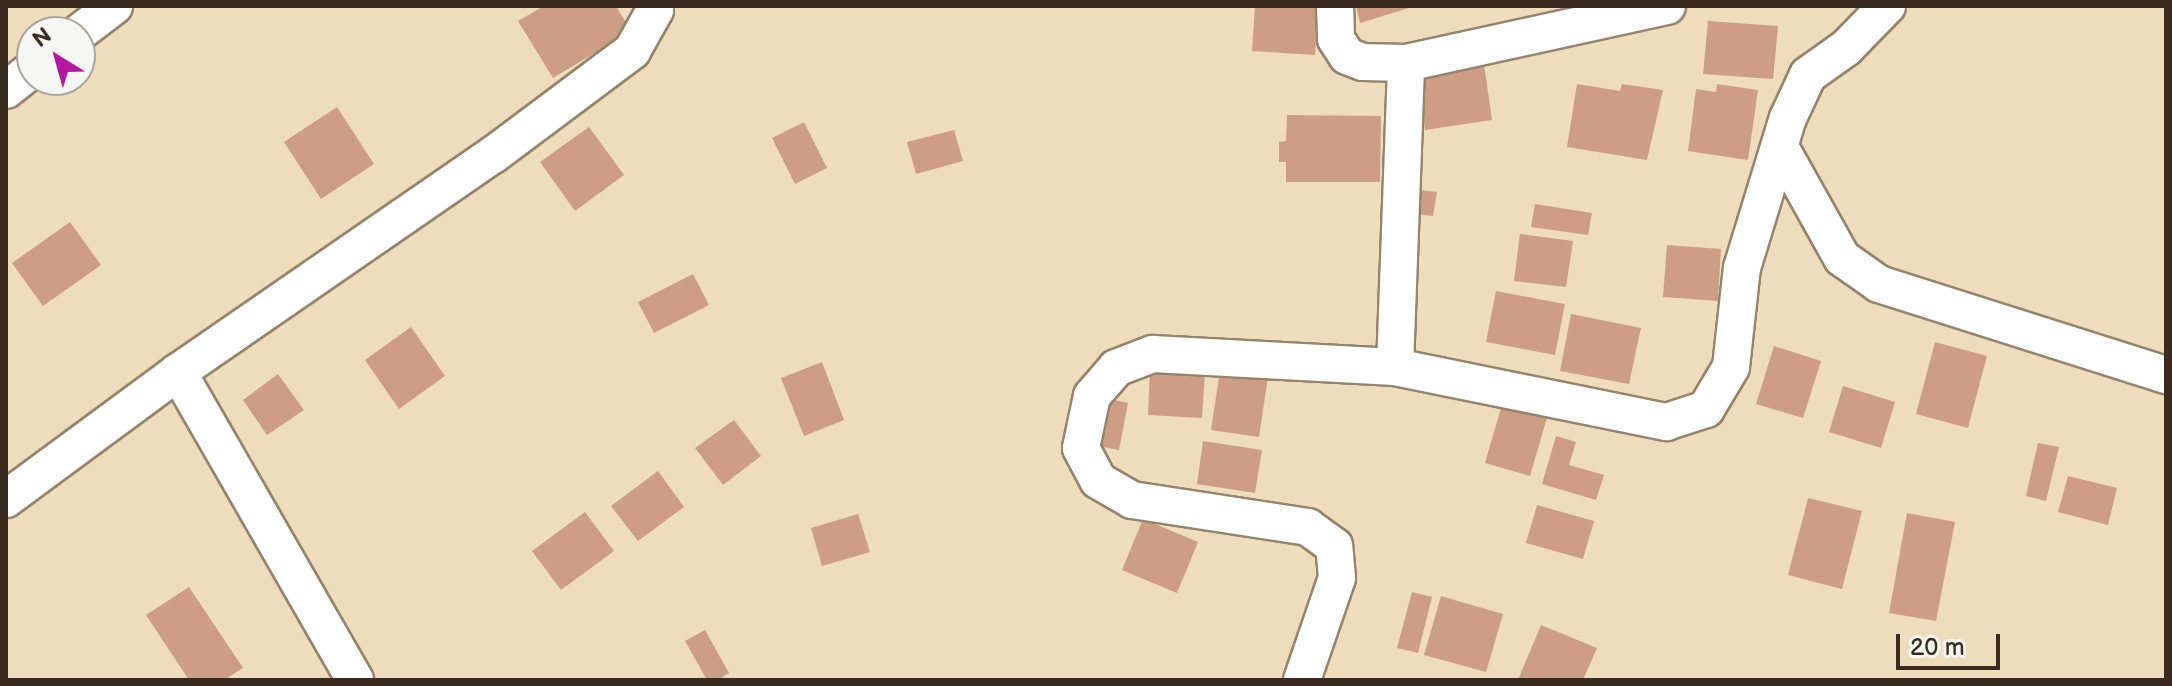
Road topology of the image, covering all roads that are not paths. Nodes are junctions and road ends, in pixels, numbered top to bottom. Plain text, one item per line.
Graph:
1 (114, 6) edge
2 (654, 6) edge
3 (1335, 6) edge
4 (1667, 6) edge
5 (1887, 6) edge
6 (96, 20) edge
7 (1538, 20) edge
8 (1406, 63) junction
9 (1780, 147) junction
10 (1395, 367) junction
11 (178, 372) junction
12 (2166, 375) edge
13 (6, 499) edge
14 (355, 680) edge
15 (1302, 680) edge

1 - 6 street
2 - 11 street
3 - 8 street
4 - 7 street
5 - 9 street
7 - 8 street
8 - 10 street
9 - 10 street
9 - 12 street
10 - 15 street
11 - 13 street
11 - 14 street

